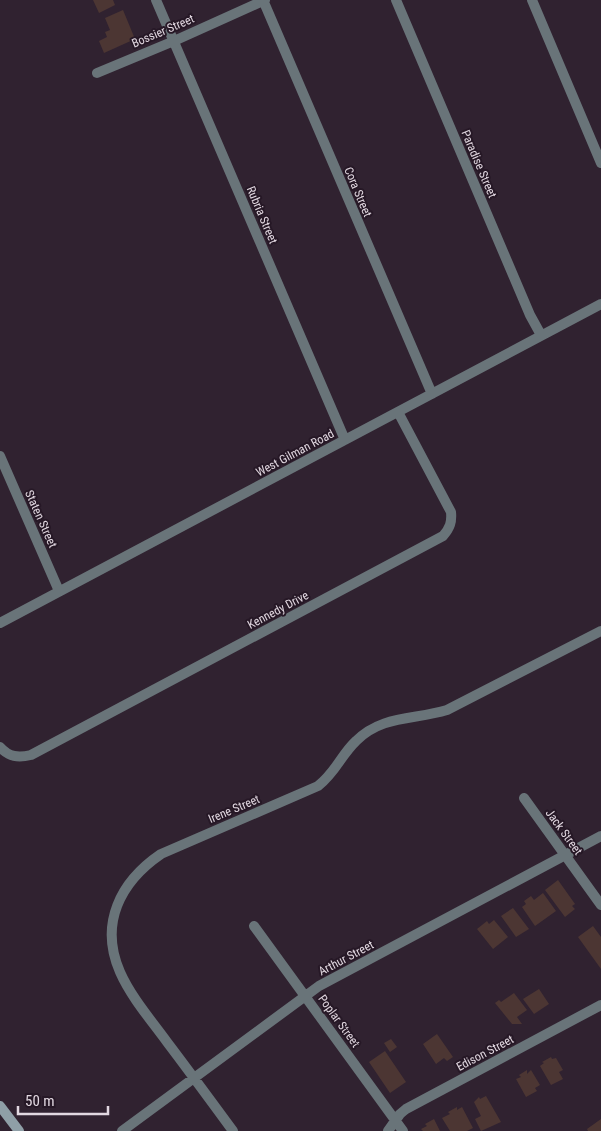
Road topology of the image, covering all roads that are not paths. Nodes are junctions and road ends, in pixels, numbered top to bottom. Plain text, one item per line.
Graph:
1 (156, 0) edge
2 (264, 0) edge
3 (396, 0) edge
4 (532, 0) edge
5 (174, 41) junction
6 (97, 72) dead end
7 (601, 163) edge
8 (601, 304) edge
9 (542, 335) junction
10 (432, 394) junction
11 (398, 412) junction
12 (345, 440) junction
13 (0, 456) edge
14 (59, 591) junction
15 (0, 622) edge
16 (601, 630) edge
17 (0, 747) edge
18 (524, 798) dead end
19 (601, 836) edge
20 (565, 855) junction
21 (601, 905) edge
22 (254, 926) dead end
23 (305, 996) junction
24 (601, 1005) edge
25 (194, 1078) junction
26 (0, 1106) edge
27 (395, 1120) junction
28 (19, 1131) edge
29 (122, 1131) edge
30 (233, 1131) edge
31 (388, 1131) edge
32 (403, 1131) edge

1 - 5 street, Rubria Street
2 - 5 street, Bossier Street
2 - 10 street, Cora Street
3 - 9 street, Paradise Street
4 - 7 street
5 - 6 street, Bossier Street
5 - 12 street, Rubria Street
8 - 9 street, West Gilman Road
9 - 10 street, West Gilman Road
10 - 11 street, West Gilman Road
11 - 12 street, West Gilman Road
11 - 17 street, Kennedy Drive
12 - 14 street, West Gilman Road
13 - 14 street, Staten Street
14 - 15 street, West Gilman Road
16 - 25 street, Irene Street
18 - 20 street, Jack Street
19 - 20 street, Arthur Street
20 - 21 street, Jack Street
20 - 23 street, Arthur Street
22 - 23 street, Poplar Street
23 - 25 street, Arthur Street
23 - 27 street, Poplar Street
24 - 27 street, Edison Street
25 - 29 street, Arthur Street
25 - 30 street, Irene Street
26 - 28 main road
27 - 31 street, Edison Street
27 - 32 street, Poplar Street

